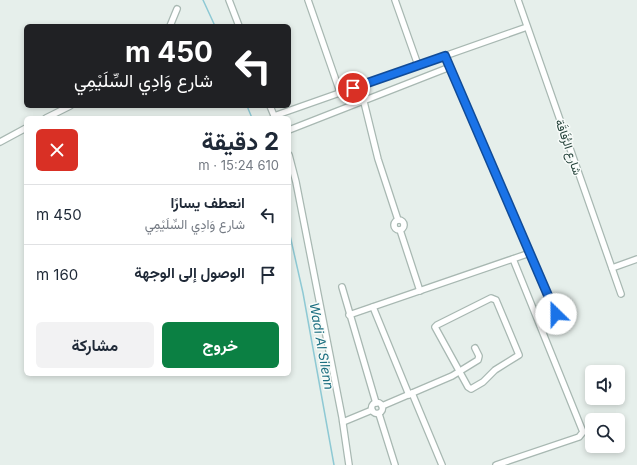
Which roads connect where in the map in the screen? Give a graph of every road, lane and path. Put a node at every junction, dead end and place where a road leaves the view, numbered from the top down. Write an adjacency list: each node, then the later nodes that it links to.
1 (229, 0): 7 (street)
2 (308, 0): 12 (street)
3 (395, 0): 10 (street)
4 (518, 0): 8 (street, شارع الرُّفَاقَة)
5 (177, 9): 6 (street)
6 (171, 24)
7 (238, 24)
8 (527, 27): 9 (street); 24 (street, شارع الرُّفَاقَة)
9 (445, 56): 10 (street); 11 (street)
10 (418, 65): 12 (street)
11 (450, 67): 13 (street); 21 (street)
12 (340, 92): 16 (street)
13 (364, 102): 18 (street); 26 (street)
14 (66, 108): 15 (street)
15 (50, 116)
16 (277, 116)
17 (24, 129): 19 (street)
18 (291, 129)
19 (0, 142)
20 (291, 163): 38 (street)
21 (530, 253): 23 (street); 30 (street)
22 (637, 258): 24 (street)
23 (513, 259): 26 (street); 30 (street)
24 (612, 268): 27 (street, شارع الرُّفَاقَة)
25 (342, 287): 29 (street)
26 (420, 291): 28 (street)
27 (621, 294)
28 (373, 307): 29 (street); 33 (street)
29 (349, 315): 34 (street)
30 (540, 326): 42 (street)
31 (475, 348): 32 (street)
32 (460, 372): 32 (street); 33 (street)
33 (410, 394): 35 (street); 41 (street)
34 (376, 403): 35 (street); 36 (street)
35 (382, 406): 37 (street)
36 (372, 410): 37 (street); 38 (street)
37 (379, 414): 40 (street)
38 (343, 422): 39 (street)
39 (349, 465)
40 (395, 465)
41 (442, 465)
42 (496, 465)

